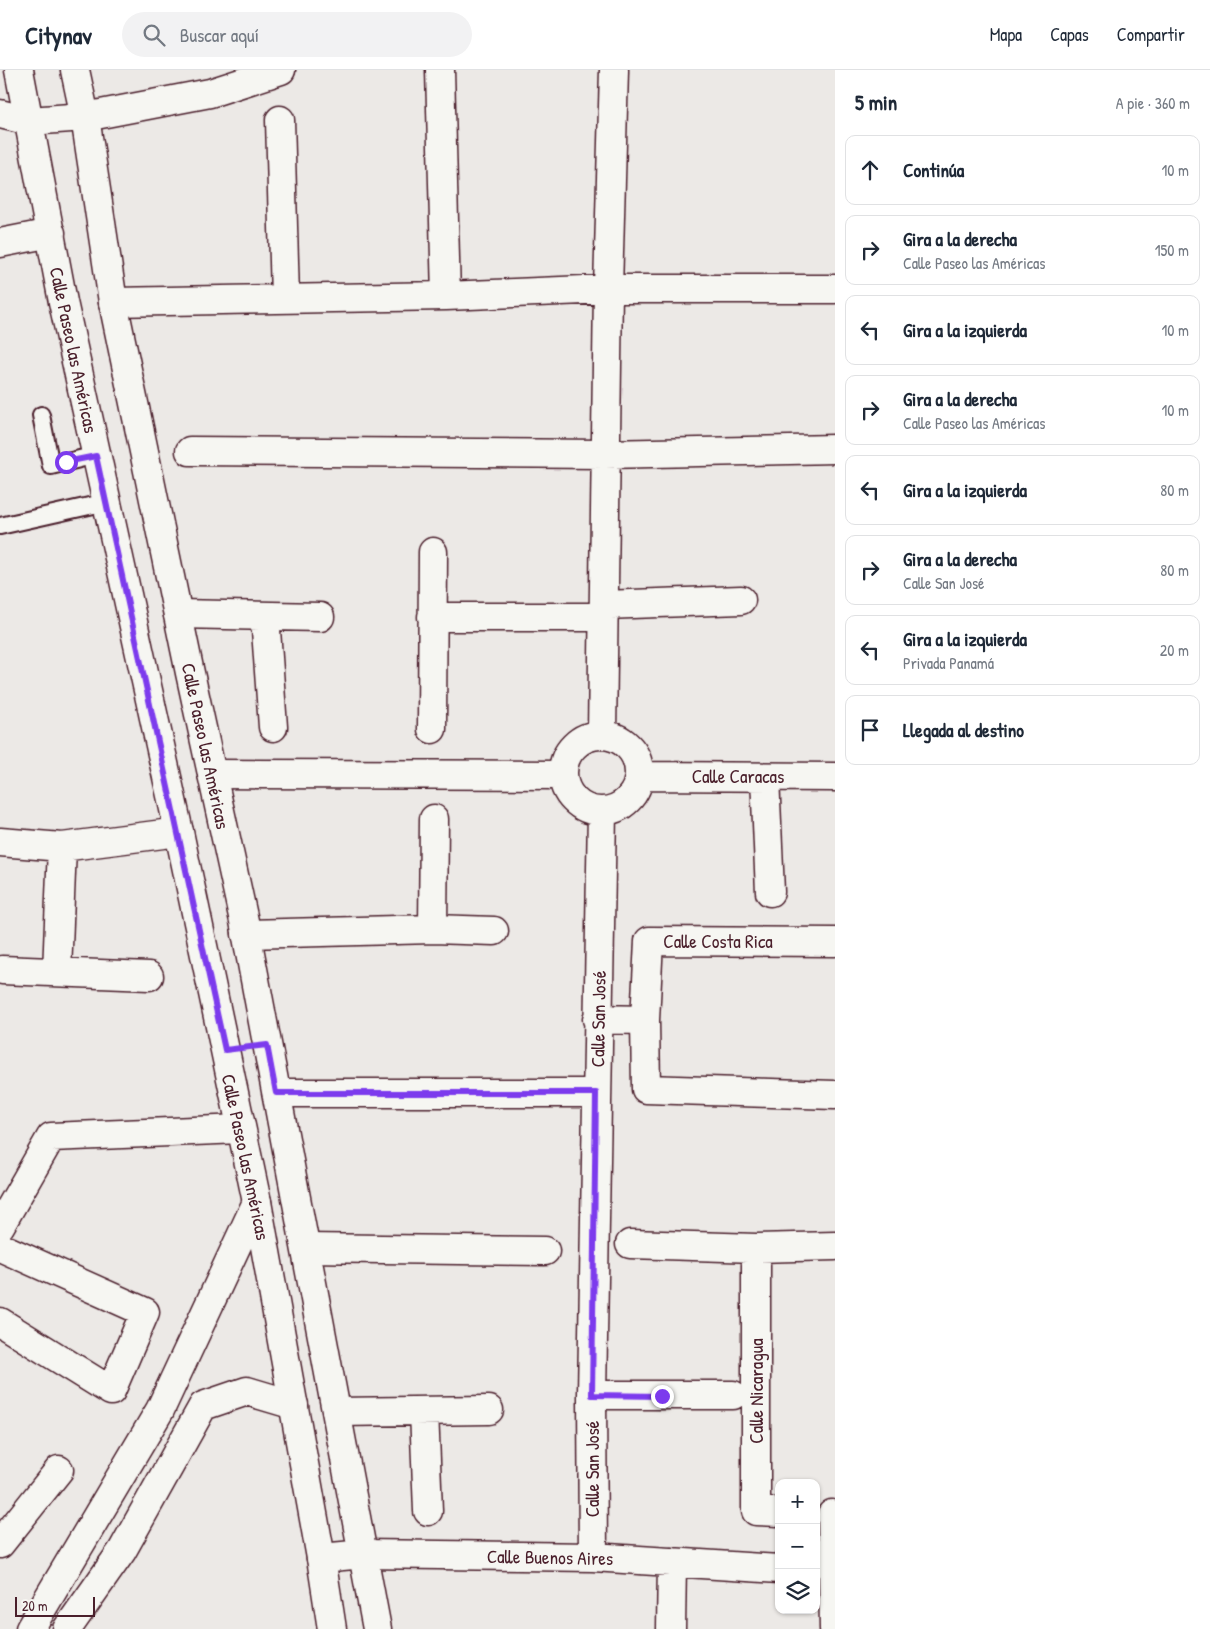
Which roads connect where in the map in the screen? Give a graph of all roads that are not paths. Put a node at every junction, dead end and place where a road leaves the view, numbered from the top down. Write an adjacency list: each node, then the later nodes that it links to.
1 (19, 70): 9 (street, Calle Paseo las Américas)
2 (75, 70): 7 (street, Calle Paseo las Américas)
3 (281, 70): 7 (street)
4 (440, 70): 14 (street)
5 (614, 70): 12 (street)
6 (0, 114): 9 (street)
7 (85, 117): 9 (street); 16 (street, Calle Paseo las Américas)
8 (280, 120): 15 (street)
9 (29, 121): 10 (street, Calle Paseo las Américas)
10 (51, 232): 11 (street); 21 (street, Calle Paseo las Américas)
11 (0, 243)
12 (608, 289): 13 (street); 14 (street); 20 (street)
13 (835, 289)
14 (446, 296): 15 (street)
15 (285, 297): 16 (street)
16 (113, 302): 27 (street, Calle Paseo las Américas)
17 (41, 415): 21 (lane)
18 (835, 449): 20 (street)
19 (190, 452): 20 (street)
20 (606, 454): 26 (street)
21 (96, 456): 22 (street, Calle Paseo las Américas)
22 (107, 502): 23 (lane); 41 (street, Calle Paseo las Américas)
23 (0, 526)
24 (433, 552): 30 (street)
25 (741, 600): 26 (street)
26 (604, 611): 30 (street); 33 (street)
27 (178, 614): 28 (street); 34 (street, Calle Paseo las Américas)
28 (265, 616): 29 (street); 31 (street)
29 (320, 617)
30 (432, 617): 32 (street)
31 (273, 726)
32 (432, 729)
33 (602, 734): 35 (street); 36 (street)
34 (212, 774): 35 (street); 47 (street, Calle Paseo las Américas)
35 (563, 775): 39 (street)
36 (640, 776): 37 (street, Calle Caracas); 39 (street)
37 (765, 776): 38 (street, Calle Caracas); 44 (street)
38 (835, 777)
39 (602, 811): 52 (street, Calle San José)
40 (434, 819): 45 (street)
41 (179, 832): 43 (street); 55 (street, Calle Paseo las Américas)
42 (0, 842): 43 (street)
43 (62, 847): 50 (street)
44 (770, 892)
45 (433, 929): 46 (street); 47 (street)
46 (494, 931)
47 (246, 934): 54 (street, Calle Paseo las Américas)
48 (835, 942): 53 (street, Calle Costa Rica)
49 (2, 970): 50 (street)
50 (57, 972): 51 (street)
51 (149, 976)
52 (597, 1019): 53 (street); 57 (street, Calle San José)
53 (645, 1020): 58 (street, Calle Costa Rica)
54 (267, 1045): 55 (street); 56 (street, Calle Paseo las Américas)
55 (225, 1050): 59 (street, Calle Paseo las Américas)
56 (276, 1093): 57 (street); 65 (street, Calle Paseo las Américas)
57 (596, 1093): 69 (street, Calle San José)
58 (835, 1095)
59 (241, 1128): 60 (street, Calle Paseo las Américas); 61 (street)
60 (257, 1202): 71 (street, Calle Paseo las Américas); 86 (street)
61 (0, 1226)
62 (630, 1244): 66 (street)
63 (835, 1246): 66 (street)
64 (0, 1247): 68 (street)
65 (306, 1248): 67 (street); 74 (street, Calle Paseo las Américas)
66 (756, 1248): 77 (street, Calle Nicaragua)
67 (545, 1251)
68 (0, 1322)
69 (592, 1395): 70 (street); 81 (street, Calle San José)
70 (733, 1396)
71 (294, 1405): 82 (street, Calle Paseo las Américas); 87 (street)
72 (489, 1410): 73 (street)
73 (424, 1411): 74 (street); 76 (street)
74 (337, 1412): 80 (street, Calle Paseo las Américas)
75 (59, 1470): 79 (street)
76 (428, 1512)
77 (775, 1512)
78 (828, 1513): 85 (street)
79 (0, 1544)
80 (364, 1554): 81 (street, Calle Buenos Aires); 82 (street, Calle Buenos Aires); 89 (street, Calle Paseo las Américas)
81 (593, 1557): 83 (street, Calle Buenos Aires)
82 (321, 1558): 88 (street, Calle Paseo las Américas)
83 (672, 1562): 84 (street, Calle Buenos Aires); 90 (street)
84 (775, 1569)
85 (828, 1572): 91 (street)
86 (30, 1629)
87 (67, 1629)
88 (332, 1629)
89 (377, 1629)
90 (671, 1629)
91 (834, 1629)

